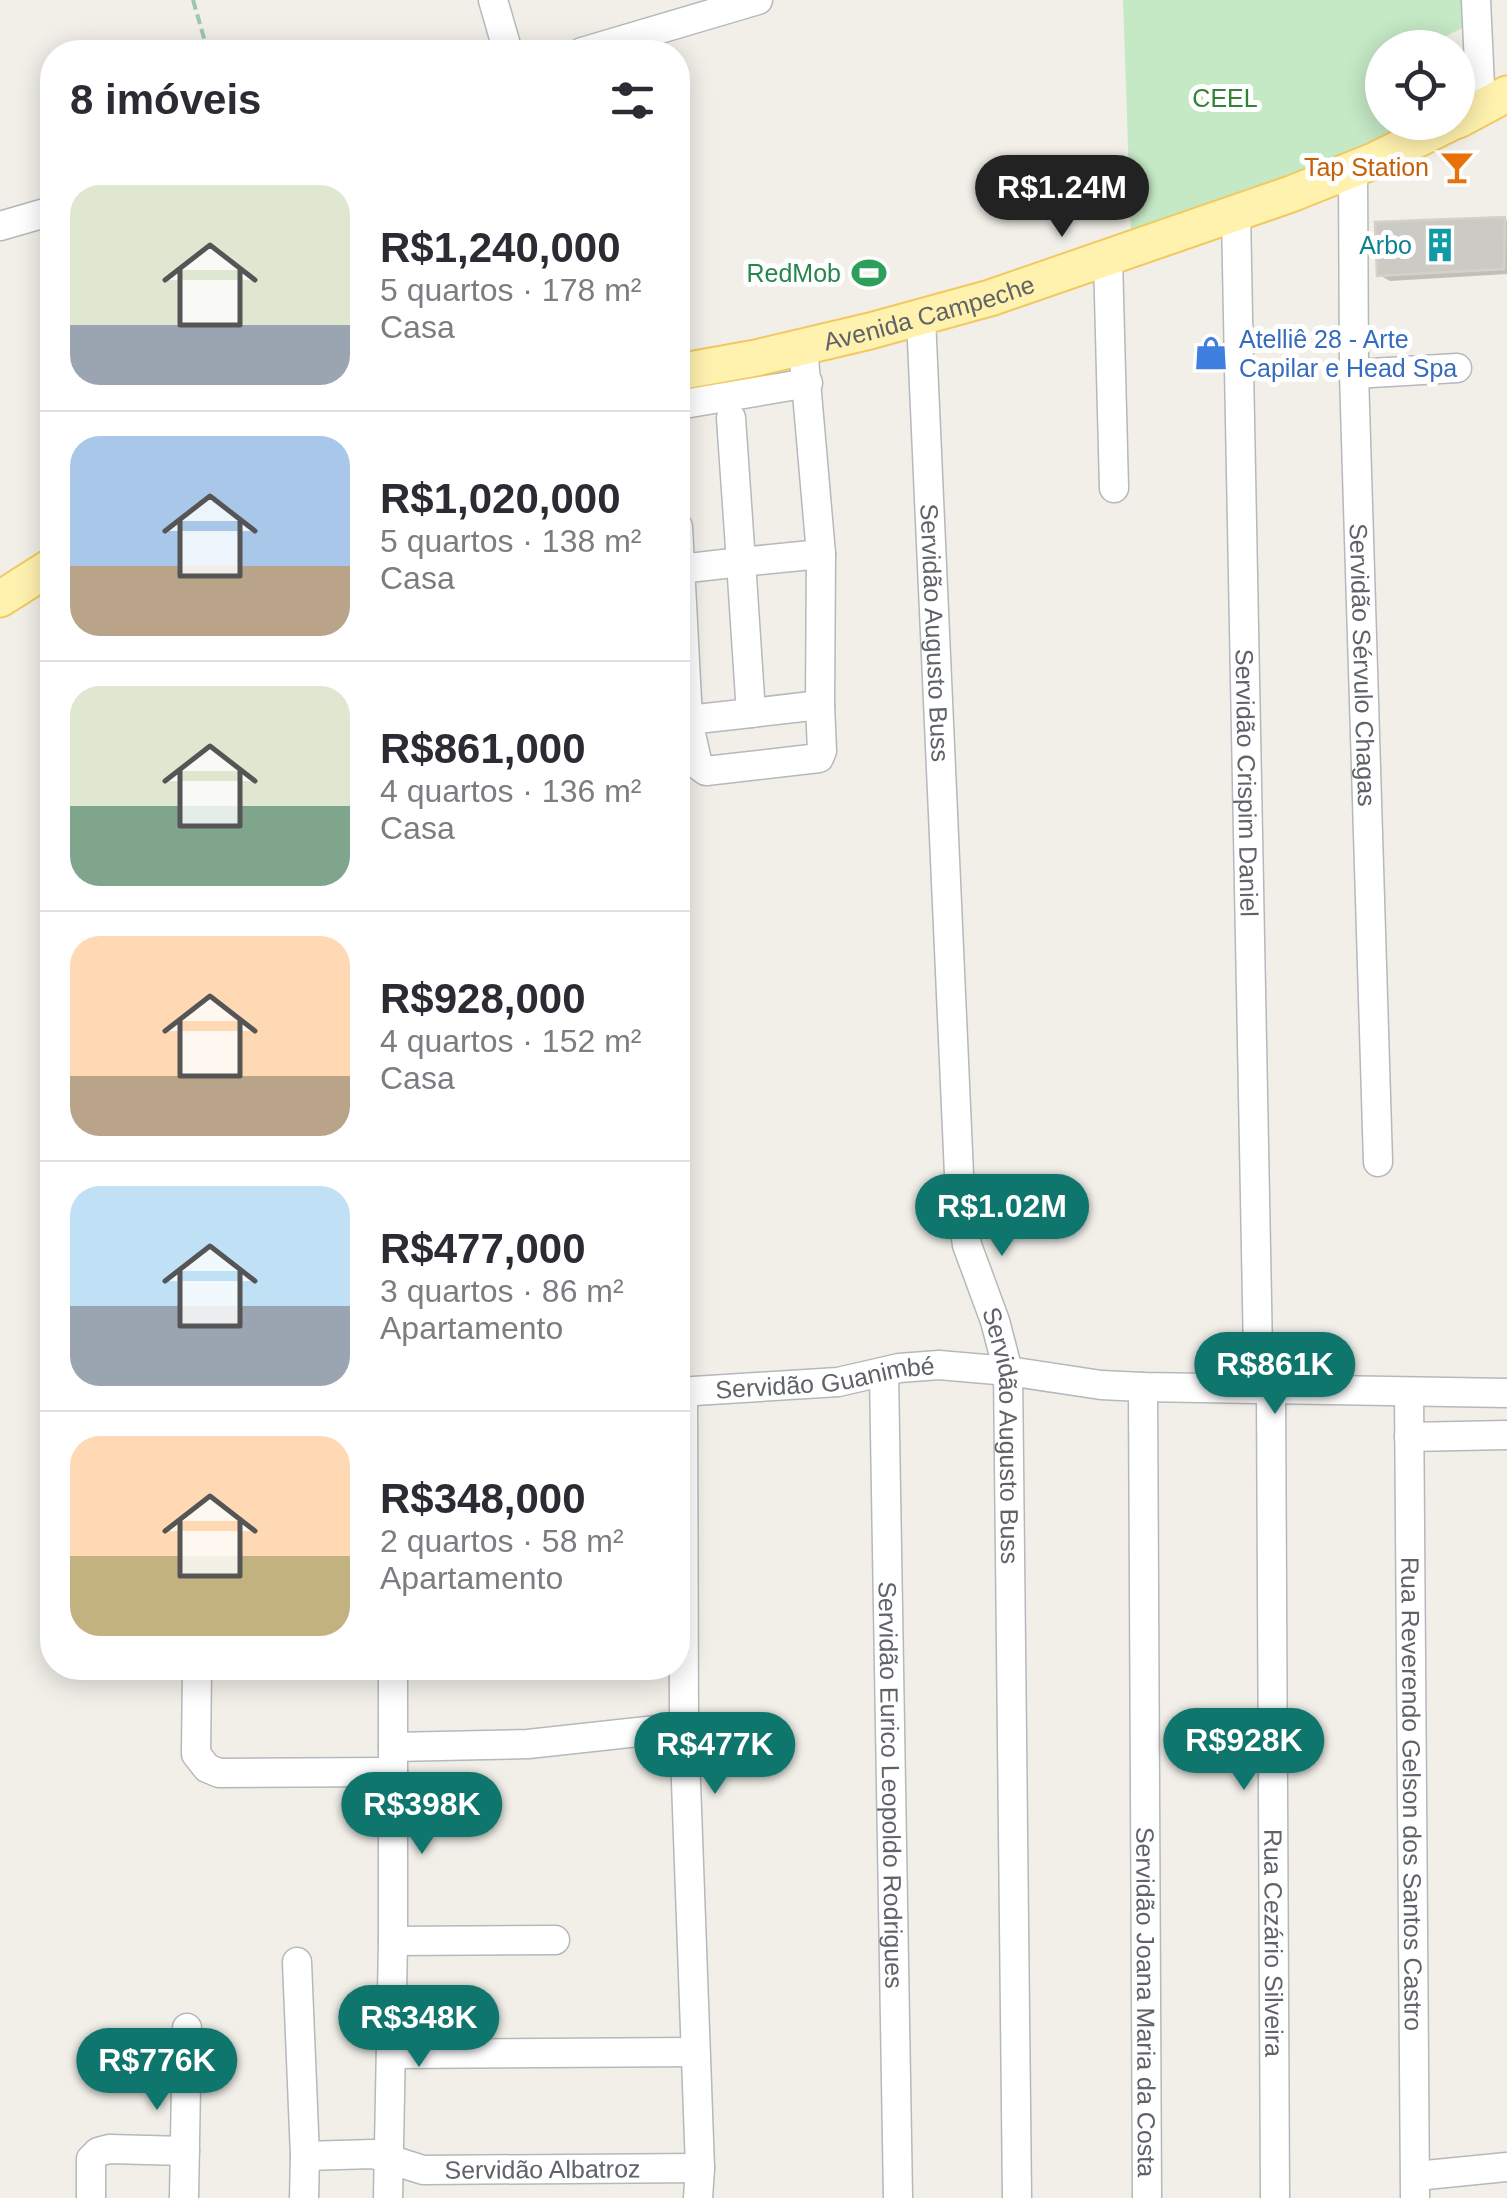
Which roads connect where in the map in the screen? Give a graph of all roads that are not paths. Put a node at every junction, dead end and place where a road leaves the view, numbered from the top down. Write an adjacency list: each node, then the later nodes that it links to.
1 (492, 0): 4 (street)
2 (758, 0): 5 (street)
3 (1476, 0): 6 (street)
4 (504, 40)
5 (623, 40)
6 (1475, 56)
7 (1415, 140): 8 (main road, Avenida Campeche)
8 (1353, 170): 10 (main road, Avenida Campeche); 17 (street, Servidão Sérvulo Chagas)
9 (40, 214): 11 (street)
10 (1236, 214): 12 (main road, Avenida Campeche); 33 (street, Servidão Crispim Daniel)
11 (0, 226)
12 (1108, 258): 13 (main road, Avenida Campeche); 22 (street)
13 (921, 318): 14 (main road, Avenida Campeche); 34 (street, Servidão Augusto Buss)
14 (804, 347): 18 (main road, Avenida Campeche); 19 (street)
15 (1457, 368): 17 (street)
16 (690, 372): 18 (main road, Avenida Campeche)
17 (1354, 374): 32 (street, Servidão Sérvulo Chagas)
18 (758, 375): 19 (street); 20 (street)
19 (808, 383): 23 (street)
20 (690, 400)
21 (731, 418): 24 (street)
22 (1114, 488)
23 (821, 554): 24 (street); 28 (street)
24 (741, 562): 25 (street); 29 (street)
25 (690, 567)
26 (40, 574): 27 (main road)
27 (0, 599)
28 (820, 705): 29 (street); 31 (street)
29 (751, 713): 30 (street)
30 (690, 720)
31 (690, 729)
32 (1378, 1162)
33 (1258, 1354)
34 (1008, 1371): 35 (street, Servidão Guanimbé); 36 (street, Servidão Guanimbé); 66 (street, Servidão Augusto Buss)
35 (884, 1373): 38 (street, Servidão Guanimbé); 65 (street, Servidão Eurico Leopoldo Rodrigues)
36 (1143, 1387): 37 (street, Servidão Guanimbé); 67 (street, Servidão Joana Maria da Costa)
37 (1270, 1388): 39 (street, Servidão Guanimbé); 68 (street, Rua Cezário Silveira)
38 (690, 1391)
39 (1409, 1392): 40 (street, Servidão Guanimbé); 42 (street, Rua Reverendo Gelson dos Santos Castro)
40 (1507, 1393)
41 (1507, 1435): 42 (street)
42 (1409, 1438): 59 (street, Rua Reverendo Gelson dos Santos Castro)
43 (197, 1680): 47 (street)
44 (393, 1680): 47 (street)
45 (683, 1680): 46 (street, Servidão Guanimbé)
46 (684, 1727): 47 (street); 52 (street, Servidão Guanimbé)
47 (393, 1760): 49 (street)
48 (556, 1940): 49 (street)
49 (393, 1941): 53 (street)
50 (297, 1962): 55 (street)
51 (187, 2028): 54 (street)
52 (695, 2052): 53 (street); 58 (street, Servidão Guanimbé)
53 (391, 2054): 56 (street)
54 (185, 2150): 60 (street); 61 (street)
55 (304, 2156): 56 (street, Servidão Albatroz); 62 (street)
56 (389, 2160): 58 (street, Servidão Albatroz); 63 (street)
57 (1507, 2166): 59 (street)
58 (700, 2168): 64 (street, Servidão Guanimbé)
59 (1415, 2187)
60 (91, 2198)
61 (184, 2198)
62 (304, 2198)
63 (388, 2198)
64 (698, 2198)
65 (898, 2198)
66 (1017, 2198)
67 (1148, 2198)
68 (1275, 2198)

